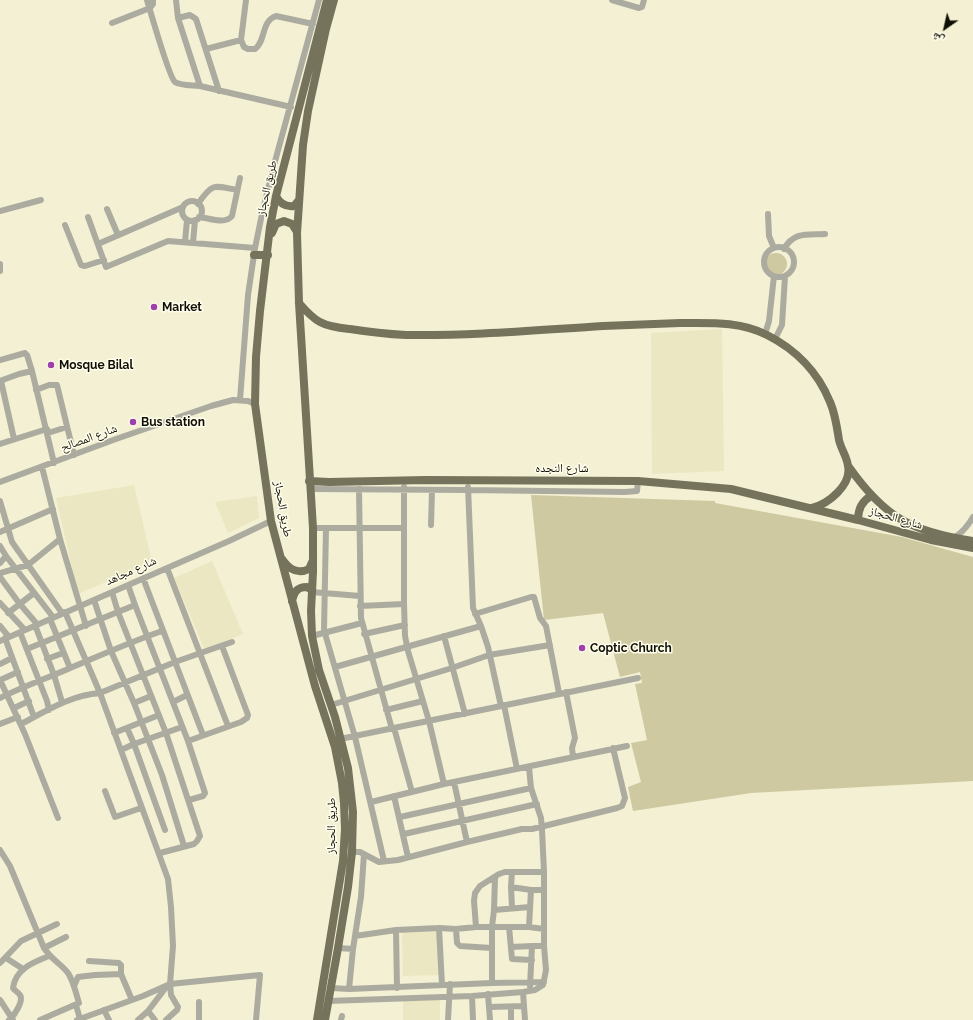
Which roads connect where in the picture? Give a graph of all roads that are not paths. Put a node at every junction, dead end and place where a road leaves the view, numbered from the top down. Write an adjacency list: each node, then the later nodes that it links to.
1 (146, 0): 10 (street)
2 (153, 0): 10 (street)
3 (176, 0): 11 (street)
4 (246, 0): 14 (street)
5 (319, 0): 13 (street)
6 (327, 0): 20 (main road, طريق الحجاز)
7 (334, 0): 25 (main road, طريق الحجاز)
8 (612, 0): 9 (street)
9 (644, 0)
10 (150, 8): 12 (street); 16 (street)
11 (178, 18): 15 (street); 16 (street)
12 (112, 23)
13 (313, 24): 14 (street); 18 (street)
14 (241, 40): 15 (street)
15 (206, 49): 17 (street)
16 (200, 86): 17 (street)
17 (219, 90): 18 (street)
18 (291, 107): 19 (street)
19 (284, 133): 20 (street); 44 (street)
20 (292, 134): 23 (main road, طريق الحجاز)
21 (240, 178): 22 (street)
22 (237, 190): 26 (street); 32 (street)
23 (276, 196): 25 (main road); 38 (main road, طريق الحجاز)
24 (41, 200): 29 (street)
25 (299, 200): 35 (main road, طريق الحجاز)
26 (198, 204): 27 (street); 32 (street)
27 (183, 207): 33 (street); 37 (street)
28 (107, 209): 37 (street)
29 (0, 211)
30 (768, 214): 42 (street)
31 (88, 217): 41 (street)
32 (197, 218): 33 (street); 40 (street)
33 (188, 220): 39 (street)
34 (65, 225): 46 (street)
35 (298, 233): 38 (main road); 51 (main road, طريق الحجاز)
36 (825, 234): 43 (street)
37 (118, 235): 41 (street)
38 (269, 238): 45 (main road, طريق الحجاز)
39 (185, 242): 40 (street); 46 (street)
40 (193, 243): 44 (street)
41 (98, 244): 46 (street)
42 (774, 248): 43 (street); 49 (street)
43 (784, 248): 50 (street)
44 (255, 251): 45 (main road); 58 (street)
45 (268, 255): 59 (main road, طريق الحجاز)
46 (104, 260)
47 (0, 264): 48 (street)
48 (0, 270)
49 (774, 276): 50 (street); 52 (street)
50 (785, 276): 53 (street)
51 (299, 303): 52 (main road, شارع الحجاز); 72 (main road, طريق الحجاز)
52 (765, 334): 53 (main road, شارع الحجاز)
53 (775, 339): 67 (main road, شارع الحجاز)
54 (0, 360): 55 (street)
55 (32, 371): 56 (street); 57 (street)
56 (0, 381): 62 (street)
57 (36, 390): 60 (street); 61 (street)
58 (240, 400): 59 (street, شارع المصالح); 64 (street, شارع المصالح)
59 (255, 404): 83 (main road, طريق الحجاز)
60 (67, 427): 61 (street); 64 (street)
61 (47, 431): 62 (street); 65 (street)
62 (14, 439): 63 (street)
63 (0, 444)
64 (74, 455): 65 (street, شارع المصالح)
65 (54, 462): 66 (street, شارع المصالح)
66 (42, 467): 71 (street, شارع المصالح); 80 (street)
67 (849, 467): 77 (main road, شارع الحجاز); 79 (main road)
68 (404, 480): 69 (main road, شارع النجده); 72 (main road, شارع النجده); 74 (street)
69 (468, 480): 70 (main road, شارع النجده); 76 (street)
70 (638, 481): 76 (street); 79 (main road, شارع النجده)
71 (0, 482)
72 (310, 485): 73 (street); 85 (main road, طريق الحجاز)
73 (359, 489): 74 (street); 87 (street)
74 (404, 490): 75 (street); 88 (street)
75 (432, 490): 76 (street); 84 (street)
76 (468, 490): 123 (street)
77 (871, 496): 82 (main road); 91 (main road, شارع الحجاز)
78 (0, 501): 89 (street)
79 (812, 508): 82 (main road, شارع الحجاز)
80 (54, 509): 89 (street); 92 (street)
81 (973, 517): 91 (street)
82 (858, 520): 95 (main road, شارع الحجاز)
83 (271, 521): 97 (main road, طريق الحجاز); 102 (street, شارع مجاهد)
84 (431, 525)
85 (313, 528): 86 (street); 98 (main road, طريق الحجاز)
86 (326, 528): 87 (street); 110 (street)
87 (359, 528): 88 (street); 111 (street)
88 (404, 528): 116 (street)
89 (7, 529): 90 (street); 100 (street)
90 (0, 532)
91 (954, 538): 93 (main road, شارع الحجاز)
92 (60, 539): 100 (street); 118 (street)
93 (973, 541)
94 (0, 546): 96 (street)
95 (973, 548)
96 (6, 556): 99 (street); 101 (street)
97 (280, 557): 98 (main road); 113 (main road, طريق الحجاز)
98 (313, 560): 107 (main road, طريق الحجاز)
99 (0, 563)
100 (28, 565): 101 (street); 122 (street)
101 (16, 568): 103 (street); 109 (street)
102 (168, 568): 105 (street, شارع مجاهد); 151 (street)
103 (0, 573)
104 (0, 577): 115 (street)
105 (143, 578): 106 (street, شارع مجاهد); 134 (street)
106 (128, 585): 108 (street, شارع مجاهد); 117 (street)
107 (312, 591): 110 (street); 113 (main road); 138 (main road, طريق الحجاز)
108 (112, 592): 112 (street, شارع مجاهد); 120 (street)
109 (34, 593): 115 (street); 124 (street)
110 (324, 593): 111 (street); 135 (street)
111 (360, 596): 119 (street)
112 (94, 600): 118 (street, شارع مجاهد); 125 (street)
113 (292, 601): 310 (main road, طريق الحجاز)
114 (0, 603): 121 (street)
115 (19, 603): 121 (street); 127 (street)
116 (404, 604): 119 (street); 128 (street)
117 (135, 605): 120 (street); 137 (street)
118 (80, 606): 122 (street, شارع مجاهد); 130 (street)
119 (360, 606): 126 (street)
120 (118, 612): 125 (street); 144 (street)
121 (8, 613): 132 (street)
122 (64, 613): 124 (street, شارع مجاهد); 133 (street)
123 (475, 614): 131 (street); 145 (street)
124 (52, 618): 127 (street, شارع مجاهد); 140 (street)
125 (101, 619): 130 (street); 149 (street)
126 (362, 623): 135 (street); 136 (street)
127 (36, 625): 132 (street, شارع مجاهد); 143 (street)
128 (405, 625): 136 (street); 147 (street)
129 (0, 626): 141 (street)
130 (86, 626): 133 (street)
131 (481, 626): 139 (street); 152 (street)
132 (22, 631): 141 (street, شارع مجاهد); 148 (street)
133 (73, 631): 140 (street); 156 (street)
134 (162, 631): 137 (street); 157 (street)
135 (324, 633): 138 (street); 159 (street)
136 (364, 634): 153 (street)
137 (147, 636): 144 (street); 162 (street)
138 (312, 636): 186 (main road, طريق الحجاز)
139 (444, 636): 147 (street); 161 (street)
140 (57, 638): 143 (street); 150 (street)
141 (4, 639): 154 (street)
142 (232, 642): 146 (street)
143 (42, 643): 148 (street); 155 (street)
144 (130, 643): 149 (street); 165 (street)
145 (550, 645): 152 (street); 175 (street)
146 (222, 646): 151 (street); 199 (street)
147 (407, 646): 153 (street); 167 (street)
148 (27, 649): 169 (street)
149 (111, 651): 156 (street); 170 (street)
150 (63, 653): 155 (street); 160 (street)
151 (200, 653): 157 (street); 199 (street)
152 (489, 655): 161 (street); 187 (street)
153 (371, 656): 159 (street); 172 (street)
154 (12, 658): 158 (street); 163 (street)
155 (47, 659): 164 (street)
156 (86, 660): 160 (street); 174 (street)
157 (175, 662): 162 (street); 177 (street)
158 (0, 664)
159 (335, 667): 181 (street)
160 (70, 668): 164 (street)
161 (452, 668): 167 (street); 191 (street)
162 (159, 669): 165 (street); 184 (street)
163 (18, 672): 168 (street); 171 (street)
164 (54, 675): 169 (street); 183 (street)
165 (144, 675): 170 (street); 178 (street)
166 (638, 678): 173 (street)
167 (417, 679): 172 (street); 182 (street)
168 (0, 680): 176 (street)
169 (40, 681): 171 (street); 189 (street)
170 (124, 682): 174 (street); 185 (street)
171 (24, 686): 176 (street); 180 (street)
172 (381, 690): 181 (street); 190 (street)
173 (566, 692): 175 (street); 214 (street)
174 (100, 693): 183 (street); 203 (street)
175 (559, 693): 187 (street)
176 (7, 694): 179 (street); 188 (street)
177 (187, 695): 184 (street); 205 (street)
178 (151, 696): 185 (street); 192 (street)
179 (0, 698)
180 (29, 701): 188 (street); 194 (street)
181 (345, 701): 186 (street); 206 (street)
182 (423, 701): 190 (street); 195 (street)
183 (62, 702): 189 (street)
184 (172, 702): 200 (street)
185 (134, 703): 197 (street)
186 (330, 705): 208 (main road, طريق الحجاز)
187 (502, 706): 191 (street); 216 (street)
188 (14, 708): 193 (street)
189 (49, 710): 194 (street)
190 (386, 710): 202 (street)
191 (465, 714): 195 (street)
192 (160, 715): 197 (street); 204 (street)
193 (18, 717): 196 (street); 198 (street)
194 (34, 717): 198 (street)
195 (429, 721): 202 (street); 218 (street)
196 (1, 722)
197 (142, 723): 201 (street); 207 (street)
198 (21, 724): 229 (street)
199 (228, 726): 205 (street)
200 (182, 727): 204 (street); 209 (street)
201 (127, 728): 203 (street); 210 (street)
202 (393, 729): 206 (street); 221 (street)
203 (114, 733): 213 (street)
204 (166, 733): 207 (street); 223 (street)
205 (203, 735): 209 (street)
206 (355, 736): 208 (street); 224 (street)
207 (149, 739): 210 (street); 235 (street)
208 (340, 739): 237 (main road, طريق الحجاز)
209 (188, 741): 223 (street)
210 (134, 744): 213 (street); 232 (street)
211 (627, 746): 212 (street)
212 (613, 748): 214 (street); 231 (street)
213 (121, 750): 227 (street)
214 (574, 757): 215 (street)
215 (529, 767): 216 (street); 219 (street)
216 (518, 769): 217 (street)
217 (454, 782): 218 (street); 225 (street)
218 (444, 784): 221 (street)
219 (531, 788): 225 (street); 226 (street)
220 (105, 791): 227 (street)
221 (412, 792): 222 (street)
222 (394, 796): 224 (street); 228 (street)
223 (189, 800): 235 (street)
224 (371, 802): 241 (street)
225 (459, 804): 228 (street); 230 (street)
226 (537, 804): 230 (street); 231 (street)
227 (141, 808): 238 (street)
228 (400, 817): 233 (street)
229 (58, 818)
230 (462, 821): 233 (street); 234 (street)
231 (542, 826): 234 (street); 243 (street)
232 (165, 830)
233 (404, 834): 240 (street)
234 (467, 842): 240 (street)
235 (184, 846): 238 (street)
236 (0, 850): 260 (street)
237 (352, 852): 239 (street); 267 (main road, طريق الحجاز)
238 (160, 853): 281 (street)
239 (364, 854): 241 (street); 261 (street)
240 (408, 857): 241 (street)
241 (384, 861)
242 (512, 872): 243 (street); 244 (street); 245 (street)
243 (544, 872): 247 (street)
244 (495, 878): 250 (street); 252 (street)
245 (511, 887): 246 (street); 249 (street)
246 (531, 890): 247 (street); 248 (street)
247 (544, 890): 258 (street)
248 (530, 907): 249 (street); 255 (street)
249 (512, 908): 250 (street)
250 (494, 910): 253 (street)
251 (57, 924): 260 (street)
252 (476, 927): 253 (street); 257 (street)
253 (492, 927): 254 (street); 268 (street)
254 (509, 927): 255 (street); 265 (street)
255 (529, 927): 258 (street)
256 (439, 928): 257 (street); 259 (street); 282 (street)
257 (456, 929): 268 (street)
258 (544, 929): 264 (street)
259 (396, 930): 261 (street); 285 (street)
260 (38, 933): 266 (street); 271 (street)
261 (355, 936): 269 (street)
262 (66, 937): 266 (street)
263 (532, 946): 264 (street); 265 (street); 272 (street)
264 (544, 946): 278 (street)
265 (511, 947): 272 (street)
266 (44, 948): 270 (street)
267 (338, 948): 269 (street); 284 (main road, طريق الحجاز)
268 (492, 948): 277 (street)
269 (353, 949): 286 (street)
270 (49, 956): 275 (street); 283 (street)
271 (6, 958): 274 (street); 275 (street)
272 (532, 960): 279 (street)
273 (90, 961): 276 (street)
274 (0, 963)
275 (23, 969): 301 (street)
276 (121, 974): 283 (street); 291 (street)
277 (492, 982): 279 (street); 280 (street)
278 (544, 982): 279 (street); 287 (street)
279 (530, 983): 287 (street)
280 (450, 984): 282 (street); 289 (street)
281 (169, 985): 291 (street); 300 (street); 307 (street); 309 (street)
282 (442, 985): 285 (street)
283 (74, 986): 295 (street)
284 (331, 988): 286 (street); 293 (main road, طريق الحجاز)
285 (397, 988): 286 (street)
286 (349, 989)
287 (527, 992): 288 (street); 296 (street)
288 (488, 994): 290 (street); 297 (street)
289 (449, 996): 290 (street); 293 (street); 312 (street)
290 (472, 996): 313 (street)
291 (132, 1000): 299 (street)
292 (0, 1001): 301 (street)
293 (328, 1001): 311 (main road, طريق الحجاز)
294 (199, 1002): 308 (street)
295 (76, 1005): 302 (street); 303 (street)
296 (524, 1006): 298 (street); 316 (street)
297 (490, 1007): 298 (street); 314 (street)
298 (511, 1007): 315 (street)
299 (104, 1010): 302 (street); 304 (street)
300 (148, 1011): 305 (street); 306 (street)
301 (11, 1019)
302 (79, 1019)
303 (40, 1020)
304 (109, 1020)
305 (138, 1020)
306 (155, 1020)
307 (166, 1020)
308 (199, 1020)
309 (256, 1020)
310 (318, 1020)
311 (325, 1020)
312 (448, 1020)
313 (473, 1020)
314 (490, 1020)
315 (511, 1020)
316 (525, 1020)

